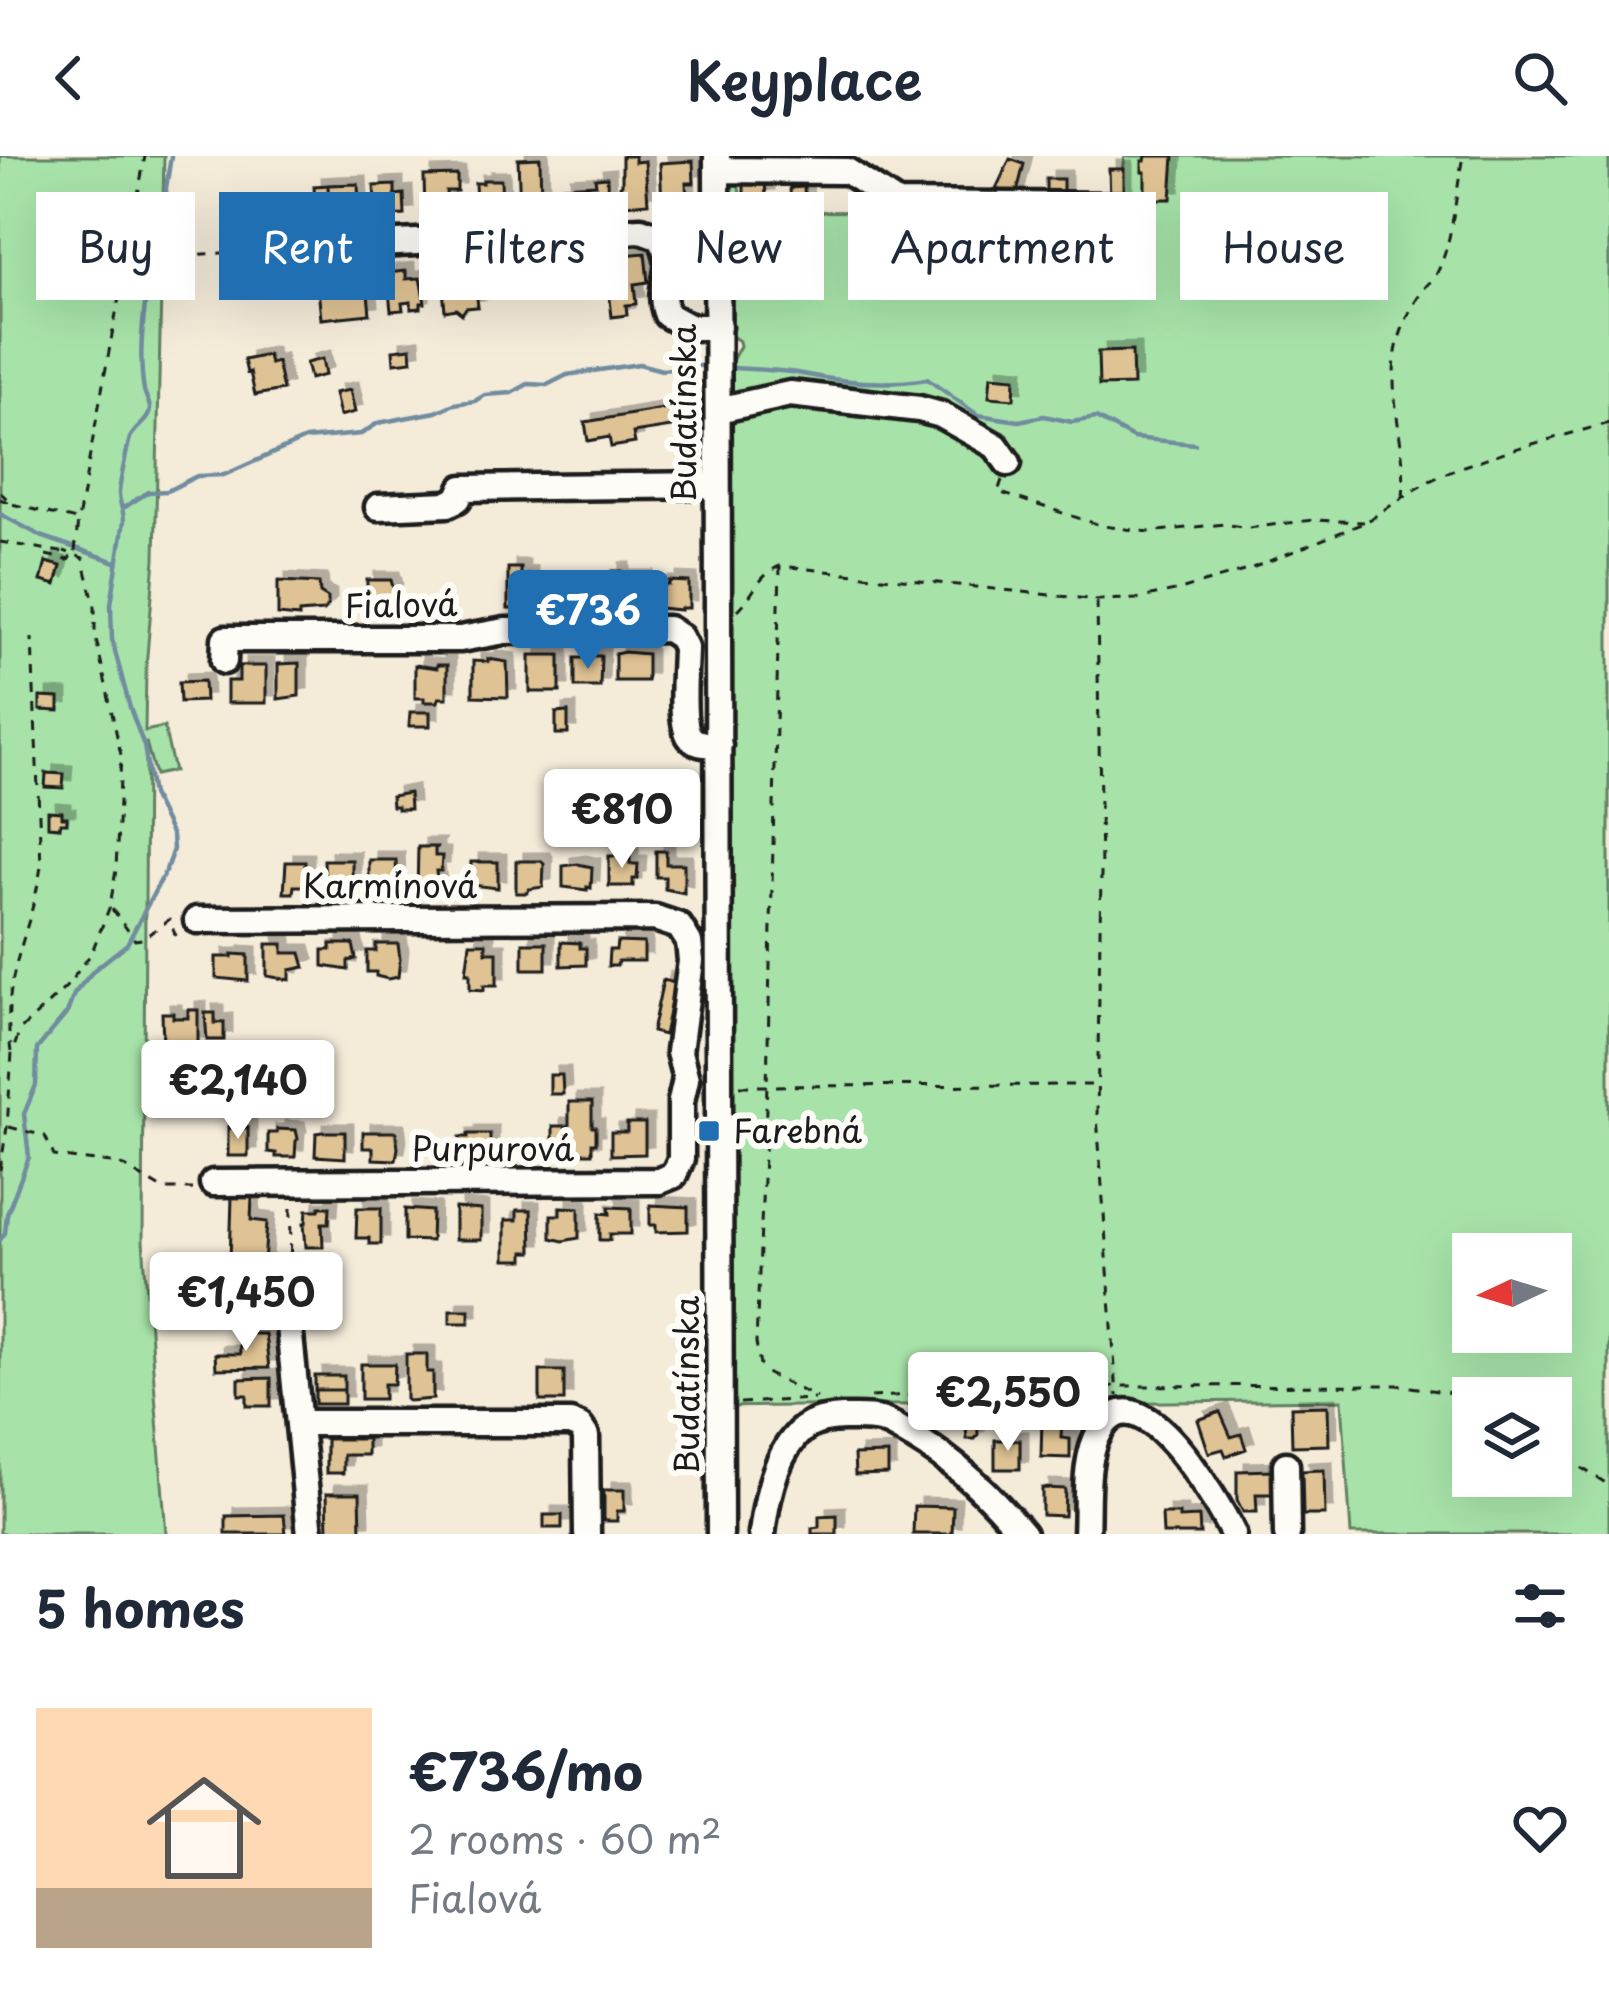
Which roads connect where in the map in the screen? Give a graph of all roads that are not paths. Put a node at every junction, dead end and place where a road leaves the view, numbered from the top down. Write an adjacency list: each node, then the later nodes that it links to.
1 (717, 163): 2 (street); 4 (street, Budatínska)
2 (879, 192)
3 (395, 243): 4 (street)
4 (718, 327): 5 (street, Budatínska)
5 (718, 410): 6 (street); 7 (street, Budatínska)
6 (1008, 463)
7 (717, 485): 8 (street); 10 (street, Budatínska)
8 (378, 507)
9 (224, 661): 10 (street, Fialová)
10 (718, 745): 13 (street, Budatínska)
11 (197, 920): 12 (street, Karmínová)
12 (686, 1079): 13 (street); 14 (street, Purpurová)
13 (720, 1082): 20 (street, Budatínska)
14 (213, 1184)
15 (289, 1327): 16 (street)
16 (299, 1423): 18 (street); 19 (street)
17 (1286, 1465): 25 (street)
18 (310, 1534)
19 (587, 1534)
20 (720, 1534)
21 (762, 1534): 22 (street)
22 (1023, 1534)
23 (1086, 1534): 24 (street)
24 (1233, 1534)
25 (1287, 1534)

